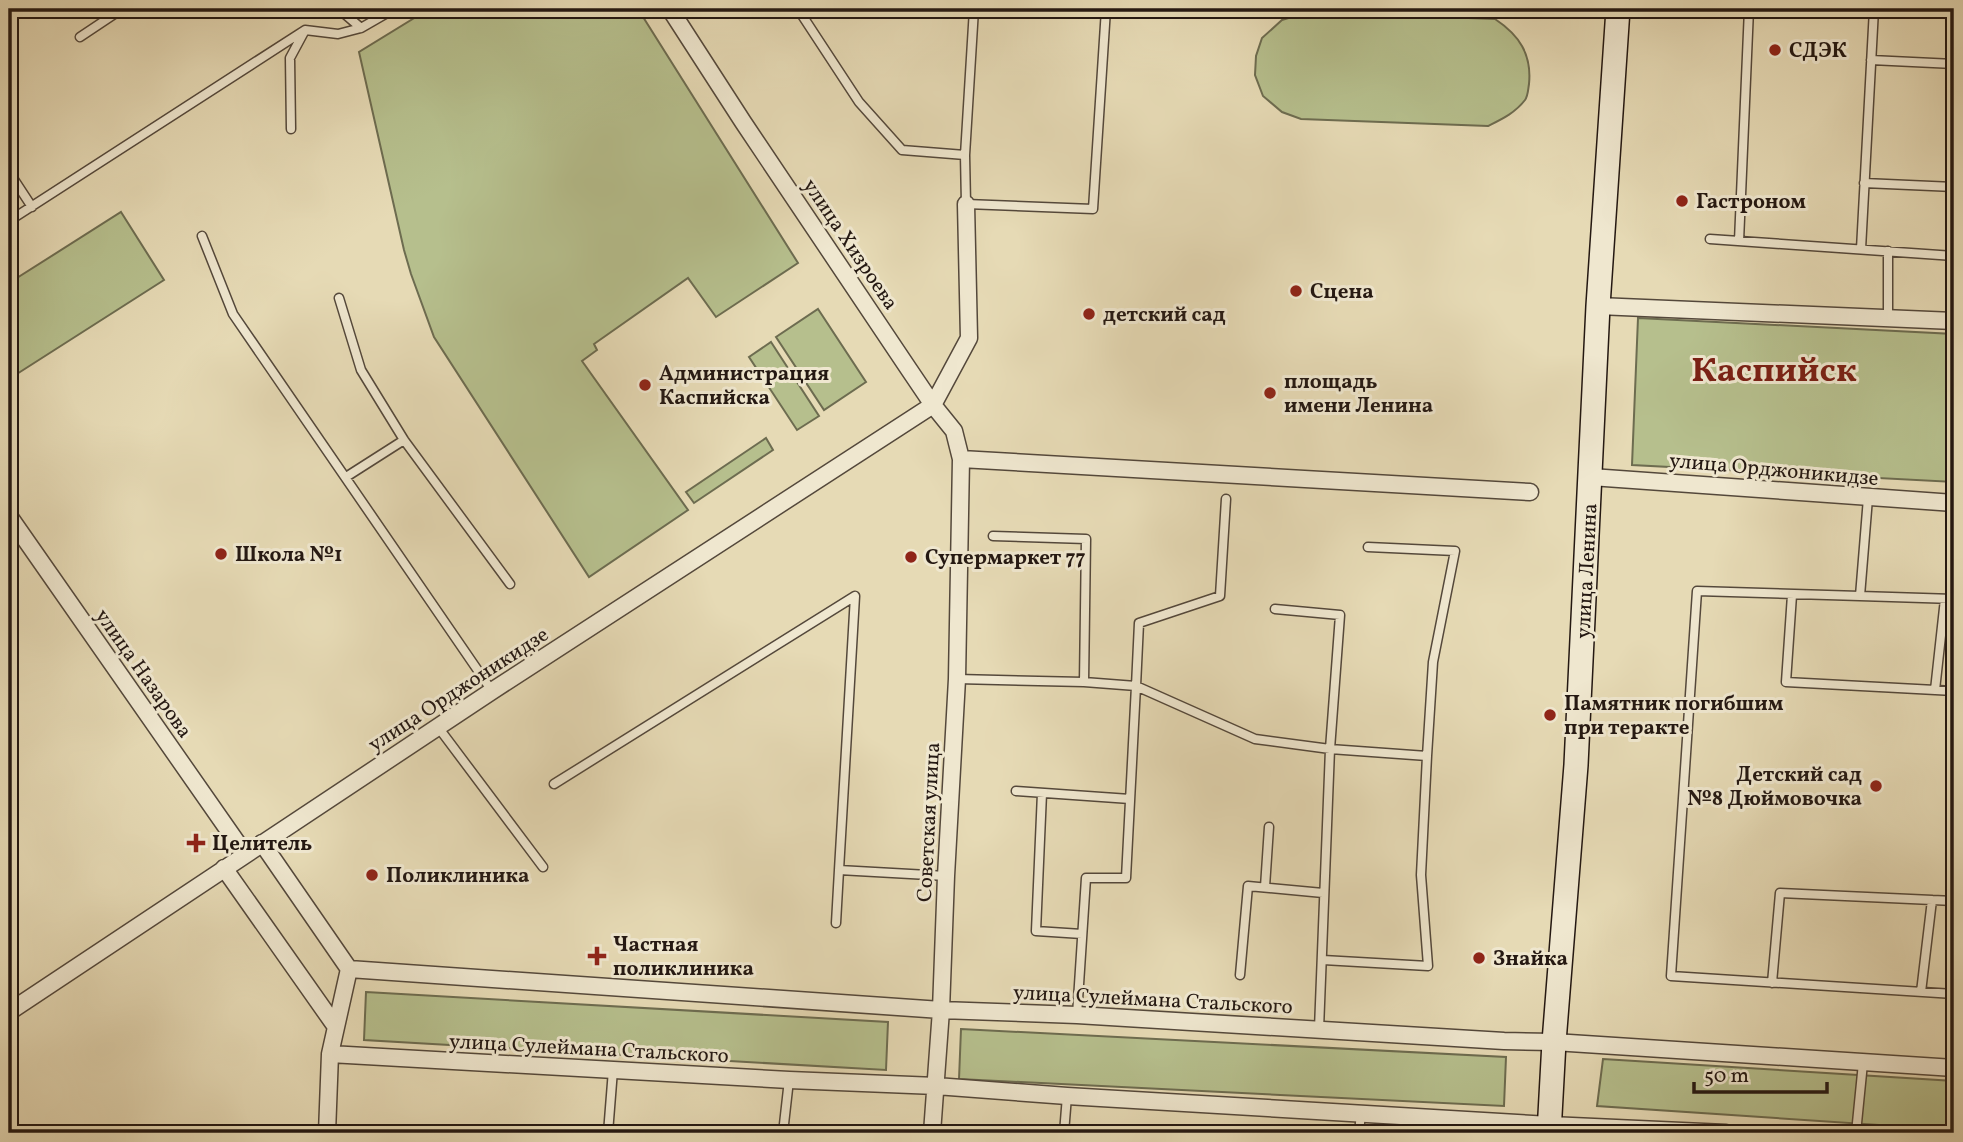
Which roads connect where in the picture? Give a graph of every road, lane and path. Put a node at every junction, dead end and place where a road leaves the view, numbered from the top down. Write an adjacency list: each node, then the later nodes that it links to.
1 (122, 9): 13 (lane)
2 (339, 9): 11 (lane)
3 (394, 9): 11 (lane)
4 (670, 9): 34 (street, улица Хизроева)
5 (798, 9): 17 (lane)
6 (974, 9): 17 (lane)
7 (1106, 9): 21 (lane)
8 (1618, 9): 31 (street, улица Ленина)
9 (1749, 9): 26 (lane)
10 (1874, 9): 14 (lane)
11 (361, 28): 12 (lane)
12 (305, 30): 16 (lane); 22 (lane)
13 (80, 37)
14 (1871, 60): 15 (lane); 19 (lane)
15 (1954, 64)
16 (291, 129)
17 (965, 156): 21 (lane)
18 (9, 173): 22 (lane)
19 (1864, 183): 20 (lane); 27 (lane)
20 (1954, 187)
21 (966, 204): 34 (street)
22 (32, 207): 23 (lane)
23 (9, 221)
24 (202, 236): 37 (lane)
25 (1710, 239): 26 (lane)
26 (1738, 241): 27 (lane)
27 (1861, 249): 28 (lane)
28 (1888, 251): 29 (lane); 32 (lane)
29 (1954, 256)
30 (340, 298): 35 (lane)
31 (1598, 306): 32 (street); 38 (street, улица Ленина)
32 (1888, 318): 33 (street)
33 (1954, 321)
34 (933, 405): 36 (street, улица Хизроева); 56 (street, улица Орджоникидзе)
35 (404, 440): 37 (lane); 47 (lane)
36 (961, 459): 39 (street); 43 (street, улица Хизроева)
37 (346, 477): 56 (lane)
38 (1591, 477): 41 (street, улица Орджоникидзе); 89 (street, улица Ленина)
39 (1530, 492)
40 (1226, 499): 54 (lane)
41 (1868, 499): 42 (street, улица Орджоникидзе); 49 (lane)
42 (1954, 503)
43 (959, 513): 52 (street, Советская улица)
44 (9, 516): 67 (street, улица Назарова)
45 (993, 536): 53 (lane)
46 (1368, 547): 60 (lane)
47 (510, 584)
48 (1792, 595): 49 (lane); 55 (lane); 81 (lane)
49 (1860, 596): 50 (lane)
50 (1949, 599): 55 (lane)
51 (1275, 609): 59 (lane)
52 (957, 679): 53 (lane); 71 (street, Советская улица)
53 (1084, 682): 54 (lane)
54 (1136, 686): 59 (lane); 64 (lane)
55 (1935, 690): 57 (lane)
56 (492, 691): 58 (street, улица Орджоникидзе)
57 (1954, 691)
58 (438, 727): 66 (street, улица Орджоникидзе); 68 (lane)
59 (1330, 749): 60 (lane); 73 (lane)
60 (1427, 756): 78 (lane)
61 (554, 784): 70 (lane)
62 (1016, 791): 63 (lane)
63 (1042, 793): 64 (lane); 77 (lane)
64 (1130, 799): 77 (lane)
65 (1269, 827): 72 (lane)
66 (262, 843): 67 (street, улица Орджоникидзе); 79 (street)
67 (245, 854): 69 (street, улица Орджоникидзе)
68 (543, 867)
69 (224, 868): 85 (street, улица Орджоникидзе); 87 (street)
70 (839, 870): 71 (lane); 76 (lane)
71 (946, 876): 84 (street, Советская улица)
72 (1265, 887): 73 (lane); 80 (lane)
73 (1323, 893): 78 (lane)
74 (1932, 900): 75 (lane); 81 (lane); 82 (lane)
75 (1954, 901)
76 (836, 923)
77 (1082, 934): 86 (lane)
78 (1323, 960): 88 (lane)
79 (349, 969): 84 (street, улица Сулеймана Стальского); 87 (street)
80 (1240, 975)
81 (1772, 983): 82 (lane)
82 (1921, 992): 83 (lane)
83 (1954, 995)
84 (941, 1010): 86 (street, улица Сулеймана Стальского); 95 (street, Советская улица)
85 (9, 1012)
86 (1077, 1015): 88 (street, улица Сулеймана Стальского)
87 (336, 1027): 90 (street)
88 (1319, 1029): 89 (street, улица Сулеймана Стальского)
89 (1554, 1042): 91 (street, улица Сулеймана Стальского); 99 (street, улица Ленина)
90 (330, 1054): 93 (street, улица Сулеймана Стальского); 100 (street)
91 (1863, 1063): 92 (street, улица Сулеймана Стальского); 106 (lane)
92 (1954, 1068)
93 (613, 1070): 94 (street, улица Сулеймана Стальского); 101 (lane)
94 (789, 1080): 95 (street, улица Сулеймана Стальского); 102 (lane)
95 (936, 1086): 96 (street, улица Сулеймана Стальского); 98 (street, Советская улица)
96 (1066, 1096): 97 (street, улица Сулеймана Стальского); 103 (lane)
97 (1360, 1113): 99 (street, улица Сулеймана Стальского); 104 (lane)
98 (932, 1128)
99 (1550, 1129): 105 (street, улица Сулеймана Стальского)
100 (327, 1133)
101 (608, 1133)
102 (783, 1133)
103 (1064, 1133)
104 (1359, 1133)
105 (1726, 1133)
106 (1856, 1133)

